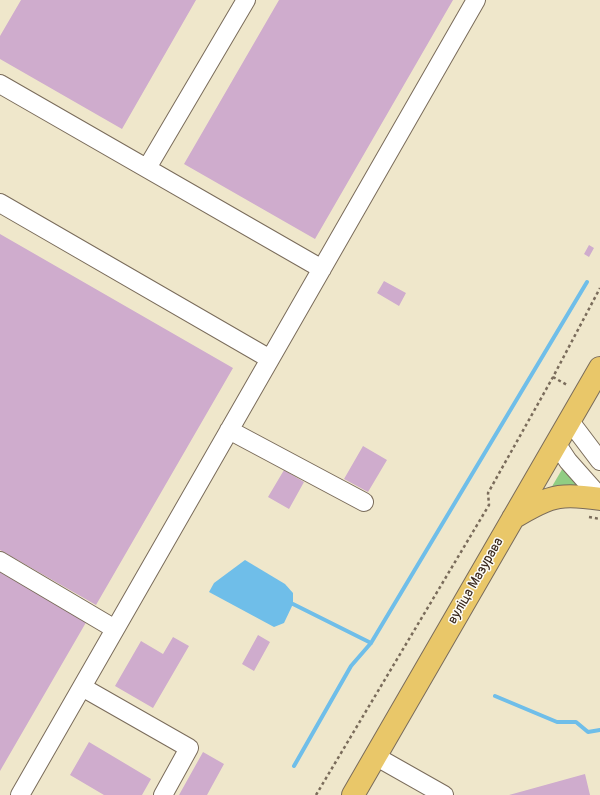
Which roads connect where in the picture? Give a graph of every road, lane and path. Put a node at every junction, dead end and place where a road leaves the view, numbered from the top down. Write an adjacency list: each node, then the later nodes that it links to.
1 (246, 0): 4 (street)
2 (476, 0): 6 (street)
3 (0, 84): 4 (street)
4 (147, 168): 6 (street)
5 (0, 203): 8 (street)
6 (322, 269): 8 (street)
7 (600, 288): 10 (path)
8 (270, 359): 13 (street)
9 (600, 368): 12 (main road, вуліца Мазурава)
10 (553, 377): 11 (path); 25 (path)
11 (567, 385)
12 (570, 420): 14 (main road, вуліца Мазурава); 15 (street)
13 (229, 430): 17 (street); 20 (street)
14 (556, 443): 16 (street); 18 (main road, вуліца Мазурава)
15 (600, 461)
16 (600, 498): 18 (main road)
17 (364, 502)
18 (513, 518): 22 (main road, вуліца Мазурава)
19 (0, 561): 20 (street)
20 (115, 629): 21 (street)
21 (82, 687): 23 (street); 24 (street)
22 (375, 756): 26 (main road, вуліца Мазурава); 27 (street)
23 (20, 795)
24 (163, 795)
25 (316, 795)
26 (353, 795)
27 (444, 795)

